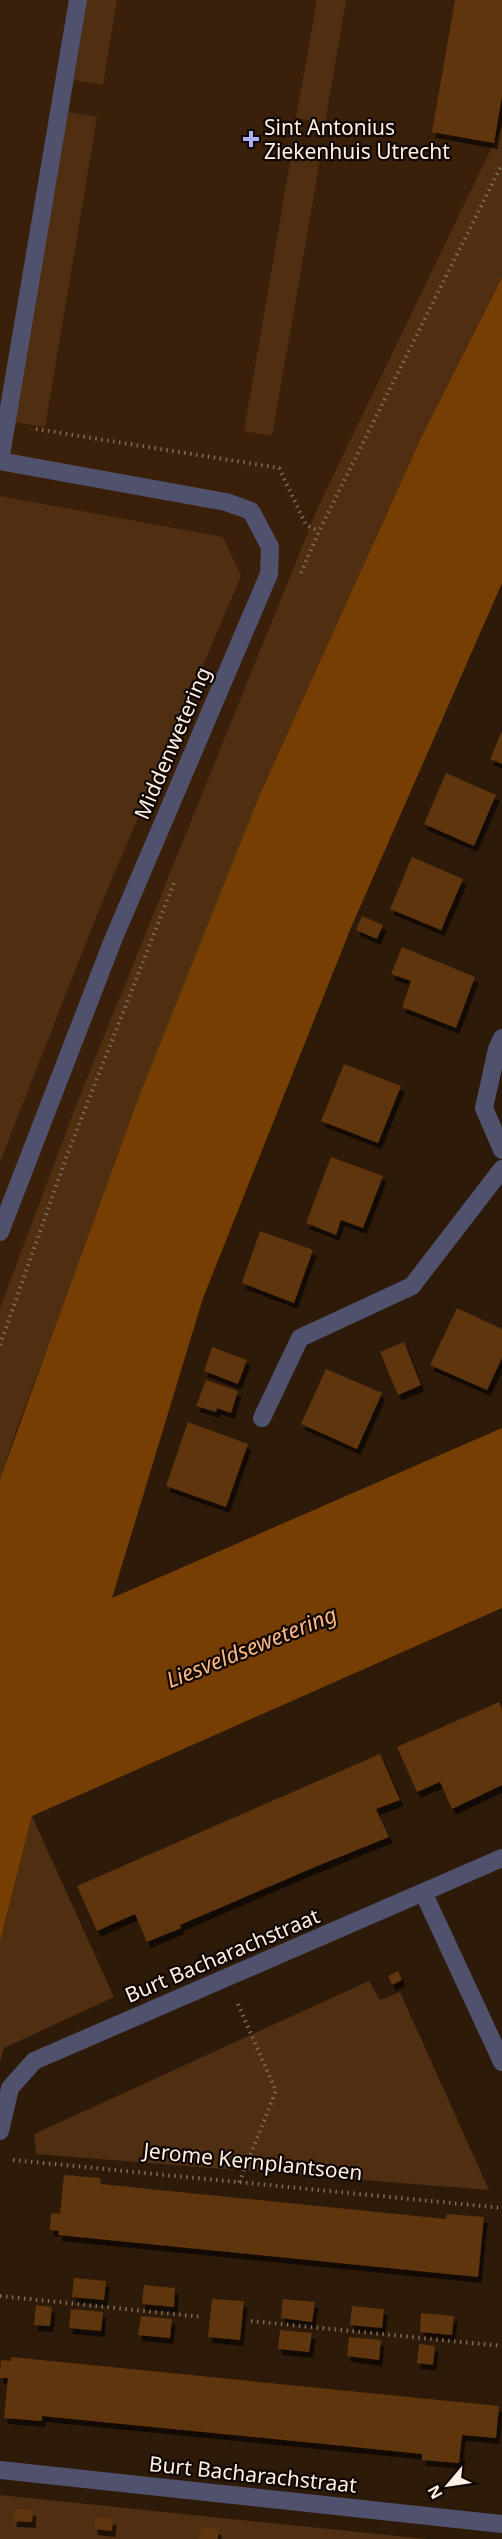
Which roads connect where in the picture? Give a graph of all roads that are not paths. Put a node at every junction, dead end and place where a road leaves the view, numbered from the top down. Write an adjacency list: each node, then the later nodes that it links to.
1 (78, 0): 2 (street)
2 (0, 461): 6 (street, Middenwetering)
3 (502, 1038): 4 (street)
4 (502, 1150)
5 (502, 1169): 7 (street)
6 (0, 1232)
7 (262, 1418)
8 (502, 1858): 9 (street, Burt Bacharachstraat)
9 (423, 1892): 10 (street); 11 (street, Burt Bacharachstraat)
10 (502, 2062)
11 (0, 2131)
12 (0, 2470): 13 (street, Burt Bacharachstraat)
13 (501, 2519)

